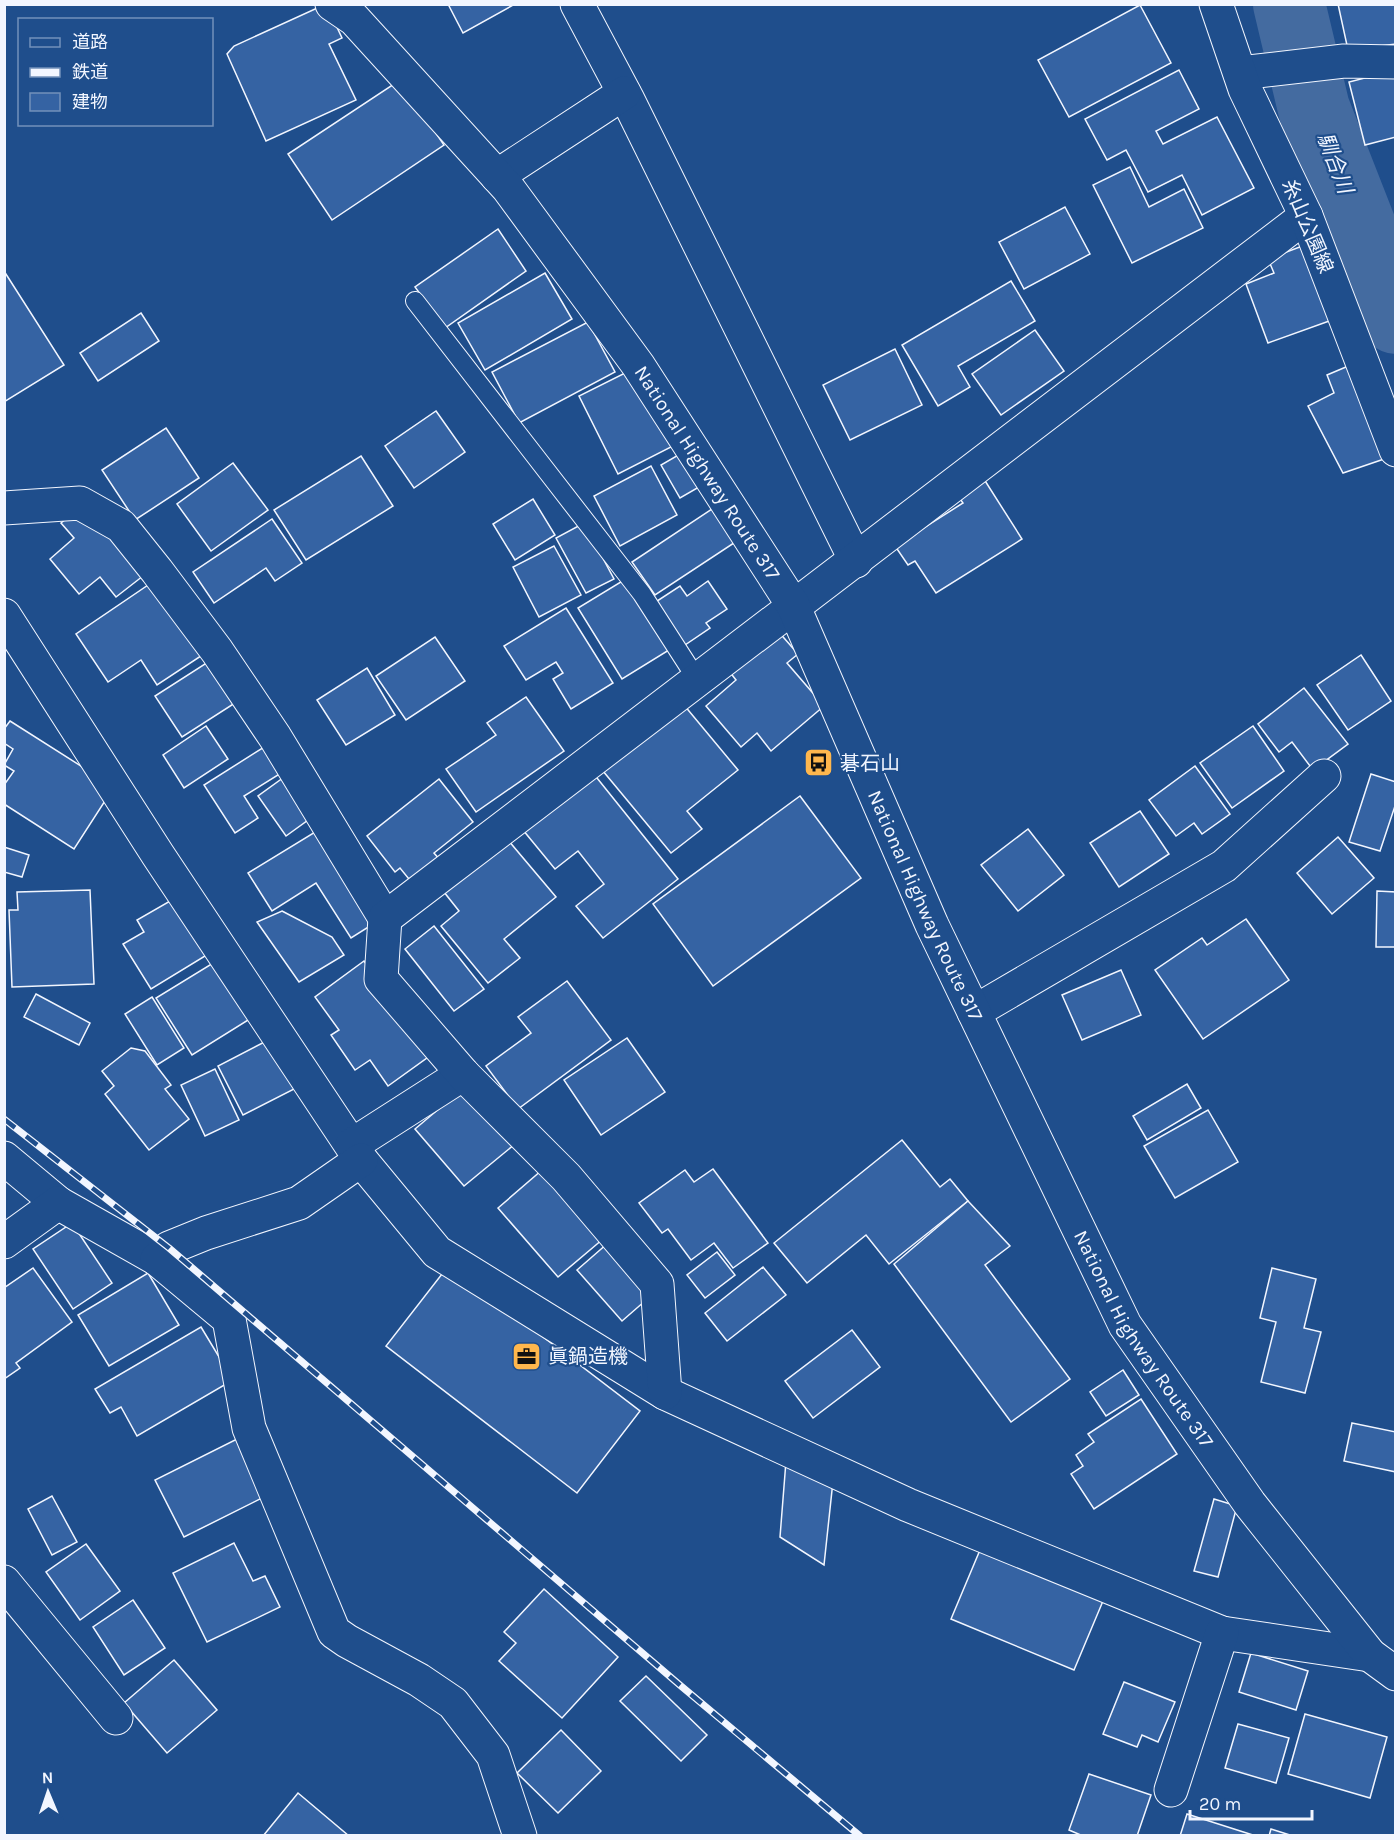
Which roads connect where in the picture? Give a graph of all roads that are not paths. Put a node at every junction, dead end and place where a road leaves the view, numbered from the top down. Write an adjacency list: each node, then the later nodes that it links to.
1 (332, 4): 7 (main road, National Highway Route 317)
2 (577, 4): 6 (main road)
3 (1216, 4): 5 (main road, 糸山公園線)
4 (1395, 62): 5 (main road)
5 (1240, 73): 8 (main road, 糸山公園線)
6 (624, 93): 7 (main road); 12 (main road)
7 (497, 176): 13 (main road, National Highway Route 317)
8 (1306, 216): 10 (main road, 糸山公園線); 12 (main road)
9 (415, 301): 15 (lane)
10 (1393, 437)
11 (4, 508): 17 (main road)
12 (856, 561): 13 (main road)
13 (794, 605): 15 (main road); 18 (main road, National Highway Route 317)
14 (4, 615): 20 (main road)
15 (698, 681): 17 (main road)
16 (1324, 776): 18 (main road)
17 (385, 918): 19 (main road)
18 (974, 1012): 28 (main road, National Highway Route 317)
19 (463, 1074): 20 (main road); 25 (main road)
20 (357, 1153): 24 (main road); 25 (main road)
21 (4, 1158): 22 (main road)
22 (58, 1203): 23 (main road); 24 (main road)
23 (4, 1242)
24 (157, 1259): 31 (main road)
25 (665, 1393): 27 (main road)
26 (4, 1582): 29 (main road)
27 (1222, 1634): 28 (main road); 30 (main road)
28 (1383, 1665)
29 (116, 1718)
30 (1171, 1790)
31 (520, 1836)

